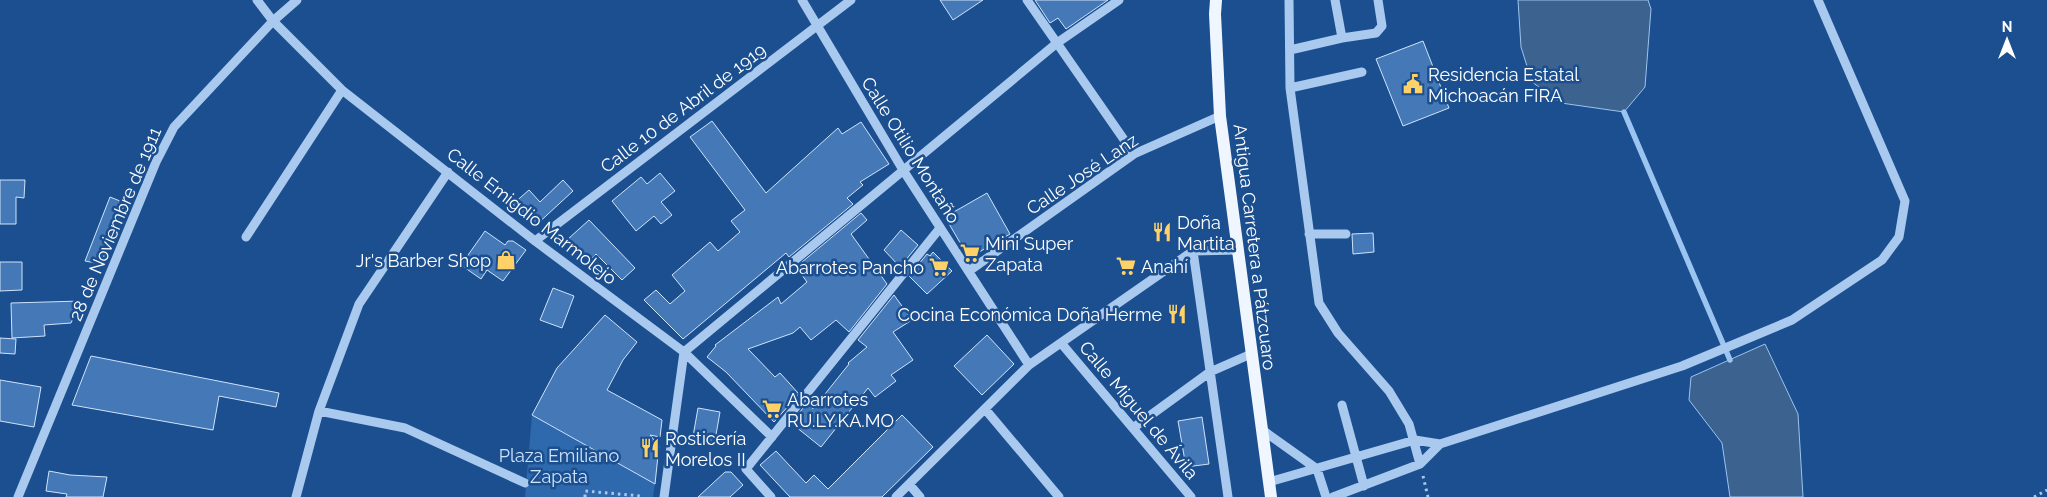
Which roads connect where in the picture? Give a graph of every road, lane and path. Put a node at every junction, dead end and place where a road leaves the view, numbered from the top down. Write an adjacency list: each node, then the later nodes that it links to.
1 (257, 0): 12 (street, Calle Emigdio Marmolejo)
2 (297, 0): 12 (street, 28 de Noviembre de 1911)
3 (802, 0): 13 (street, Calle Otilio Montaño)
4 (852, 0): 13 (street, Calle 10 de Abril de 1919)
5 (1027, 0): 15 (street)
6 (1119, 0): 15 (street)
7 (1216, 0): 20 (main road, Antigua Carretera a Pátzcuaro)
8 (1289, 0): 16 (street)
9 (1335, 0): 14 (street)
10 (1378, 0): 14 (street)
11 (1818, 0): 44 (street)
12 (273, 21): 19 (street, Calle Emigdio Marmolejo); 53 (street, 28 de Noviembre de 1911)
13 (817, 27): 22 (street, Calle Otilio Montaño); 28 (street, Calle 10 de Abril de 1919)
14 (1342, 38): 16 (street)
15 (1057, 43): 21 (street); 22 (street)
16 (1290, 50): 18 (street)
17 (1362, 72): 18 (street)
18 (1290, 88): 25 (street)
19 (342, 90): 23 (street, Calle Emigdio Marmolejo); 27 (street)
20 (1220, 116): 21 (street, Calle José Lanz); 29 (main road, Antigua Carretera a Pátzcuaro)
21 (1134, 154): 31 (street, Calle José Lanz)
22 (903, 170): 24 (street, Calle Otilio Montaño); 33 (street)
23 (448, 172): 28 (street, Calle Emigdio Marmolejo); 39 (street)
24 (940, 228): 31 (street, Calle Otilio Montaño); 42 (street)
25 (1309, 234): 26 (street); 43 (street)
26 (1346, 234)
27 (246, 237)
28 (535, 241): 33 (street, Calle Emigdio Marmolejo)
29 (1238, 250): 30 (street); 34 (main road, Antigua Carretera a Pátzcuaro)
30 (1193, 251): 32 (street); 36 (street)
31 (968, 271): 35 (street, Calle Otilio Montaño)
32 (1061, 343): 35 (street); 40 (street, Calle Miguel de Ávila)
33 (684, 352): 42 (street, Calle Emigdio Marmolejo); 58 (street)
34 (1251, 354): 36 (street); 41 (main road, Antigua Carretera a Pátzcuaro)
35 (1029, 365): 38 (street)
36 (1210, 372): 40 (street); 64 (street)
37 (1342, 405): 45 (street)
38 (985, 409): 50 (street); 62 (street)
39 (318, 411): 49 (street); 54 (street)
40 (1133, 428): 63 (street, Calle Miguel de Ávila)
41 (1261, 429): 47 (street); 48 (main road, Antigua Carretera a Pátzcuaro)
42 (772, 437): 59 (street)
43 (1414, 440): 44 (street); 45 (street); 46 (street)
44 (1440, 444): 46 (street)
45 (1356, 457): 47 (street); 51 (street)
46 (1420, 464): 51 (street); 68 (path)
47 (1317, 469): 48 (street); 66 (street)
48 (1269, 482): 65 (main road, Antigua Carretera a Pátzcuaro)
49 (525, 484)
50 (909, 484): 60 (street); 61 (street)
51 (1364, 486): 67 (street)
52 (2047, 490): 69 (path)
53 (18, 497)
54 (296, 497)
55 (585, 497): 56 (path)
56 (641, 497): 57 (path)
57 (649, 497)
58 (664, 497)
59 (771, 497)
60 (896, 497)
61 (920, 497)
62 (1059, 497)
63 (1191, 497)
64 (1228, 497)
65 (1271, 497)
66 (1326, 497)
67 (1333, 497)
68 (1428, 497)
69 (2034, 497)

